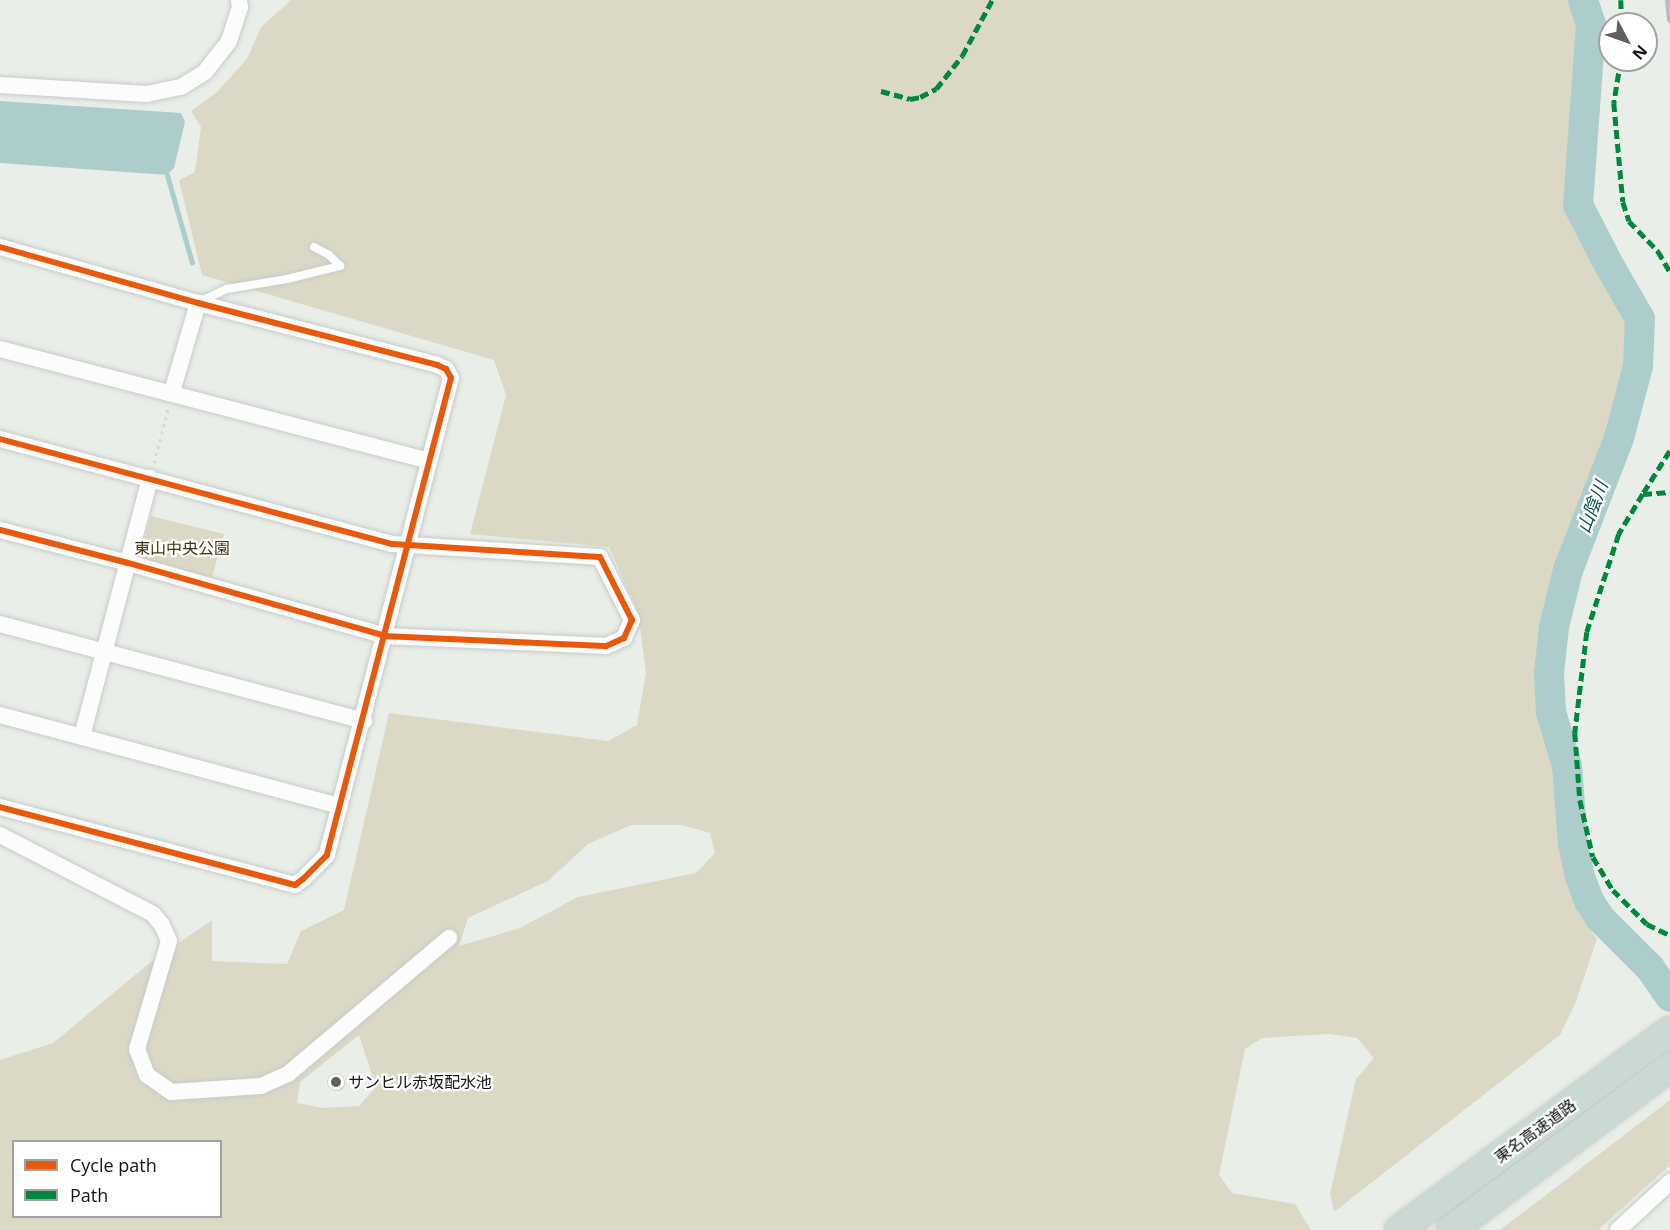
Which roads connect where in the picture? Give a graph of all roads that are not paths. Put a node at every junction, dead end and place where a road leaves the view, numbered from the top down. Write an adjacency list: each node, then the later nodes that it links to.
1 (239, 0): 2 (street)
2 (0, 85)
3 (0, 247): 5 (street)
4 (314, 247): 5 (lane)
5 (198, 303): 7 (street); 9 (street)
6 (0, 349): 7 (street)
7 (172, 392): 9 (street)
8 (0, 439): 10 (street)
9 (430, 461): 12 (street)
10 (150, 478): 12 (street); 13 (street)
11 (0, 530): 13 (street)
12 (408, 544): 15 (street); 15 (street)
13 (128, 563): 15 (street); 16 (street)
14 (0, 624): 16 (street)
15 (386, 636): 18 (street)
16 (105, 653): 18 (street); 19 (street)
17 (0, 715): 19 (street)
18 (364, 721): 20 (street)
19 (82, 736): 20 (street)
20 (340, 806): 21 (street)
21 (0, 807)
22 (0, 835): 23 (street)
23 (449, 938)
24 (1663, 1036): 27 (highway, 東名高速道路)
25 (1670, 1067): 28 (highway, 東名高速道路)
26 (1670, 1182): 29 (street)
27 (1399, 1230)
28 (1451, 1230)
29 (1618, 1230)

